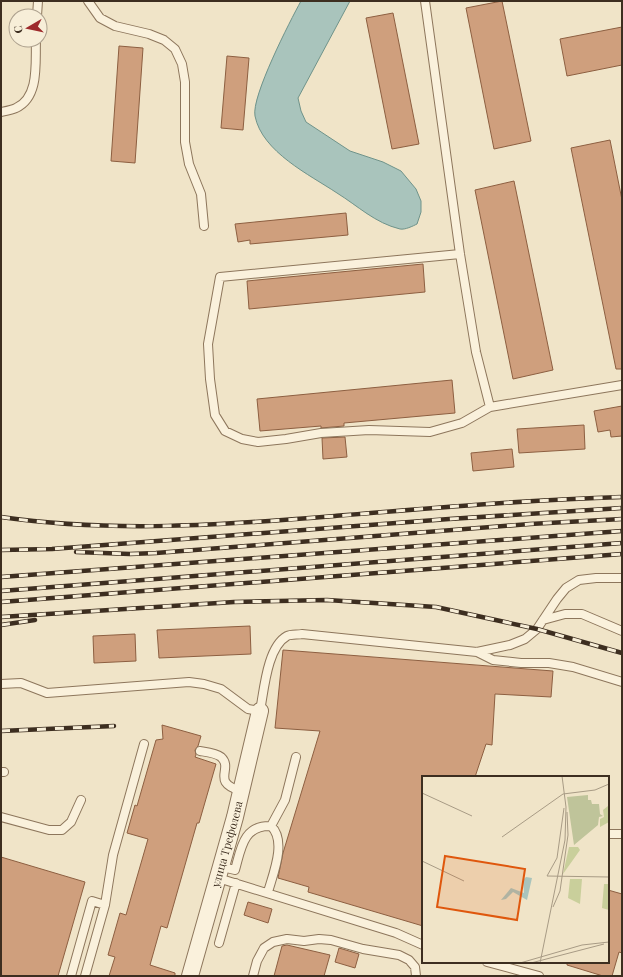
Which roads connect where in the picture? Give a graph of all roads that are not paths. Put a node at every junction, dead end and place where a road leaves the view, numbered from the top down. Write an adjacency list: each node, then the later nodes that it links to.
1 (88, 1): 5 (lane)
2 (425, 1): 6 (lane)
3 (36, 48): 4 (lane)
4 (1, 112)
5 (204, 226)
6 (460, 254): 8 (lane); 8 (lane)
7 (622, 385): 8 (lane)
8 (490, 407)
9 (622, 578): 10 (lane)
10 (543, 620): 11 (lane); 12 (lane)
11 (622, 631)
12 (477, 652): 13 (lane); 15 (lane)
13 (622, 682)
14 (1, 684): 15 (lane)
15 (260, 711): 19 (street, улица Трефолева)
16 (144, 744): 28 (lane)
17 (200, 750): 19 (lane)
18 (296, 757): 22 (lane)
19 (241, 791): 25 (street, улица Трефолева)
20 (81, 800): 21 (lane)
21 (1, 817)
22 (271, 826): 25 (lane); 27 (lane)
23 (609, 834): 24 (lane)
24 (622, 834)
25 (220, 872): 26 (lane); 34 (street, улица Трефолева)
26 (236, 883): 27 (lane); 29 (lane)
27 (268, 892): 30 (lane)
28 (105, 905): 32 (lane); 33 (lane)
29 (219, 943)
30 (422, 945)
31 (491, 963): 37 (lane)
32 (71, 976)
33 (85, 976)
34 (190, 976)
35 (253, 976): 36 (lane)
36 (416, 976)
37 (539, 976)

